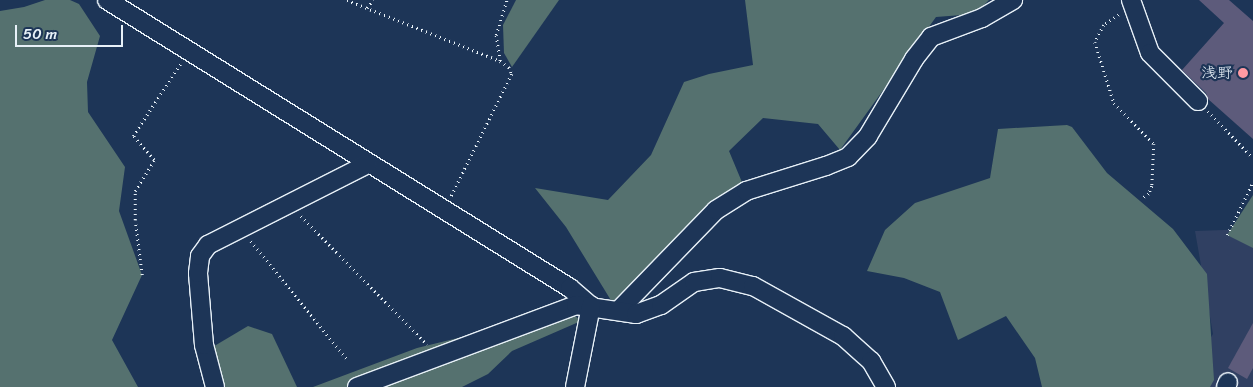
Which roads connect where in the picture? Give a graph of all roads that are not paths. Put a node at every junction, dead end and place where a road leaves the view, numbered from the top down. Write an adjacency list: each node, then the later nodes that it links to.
1 (107, 0): 5 (street)
2 (1013, 0): 7 (street)
3 (1132, 3): 4 (street)
4 (1198, 101)
5 (368, 164): 6 (street); 8 (street)
6 (591, 306): 7 (street); 9 (street); 10 (street)
7 (620, 310): 11 (street)
8 (215, 387)
9 (357, 387)
10 (575, 387)
11 (886, 387)

